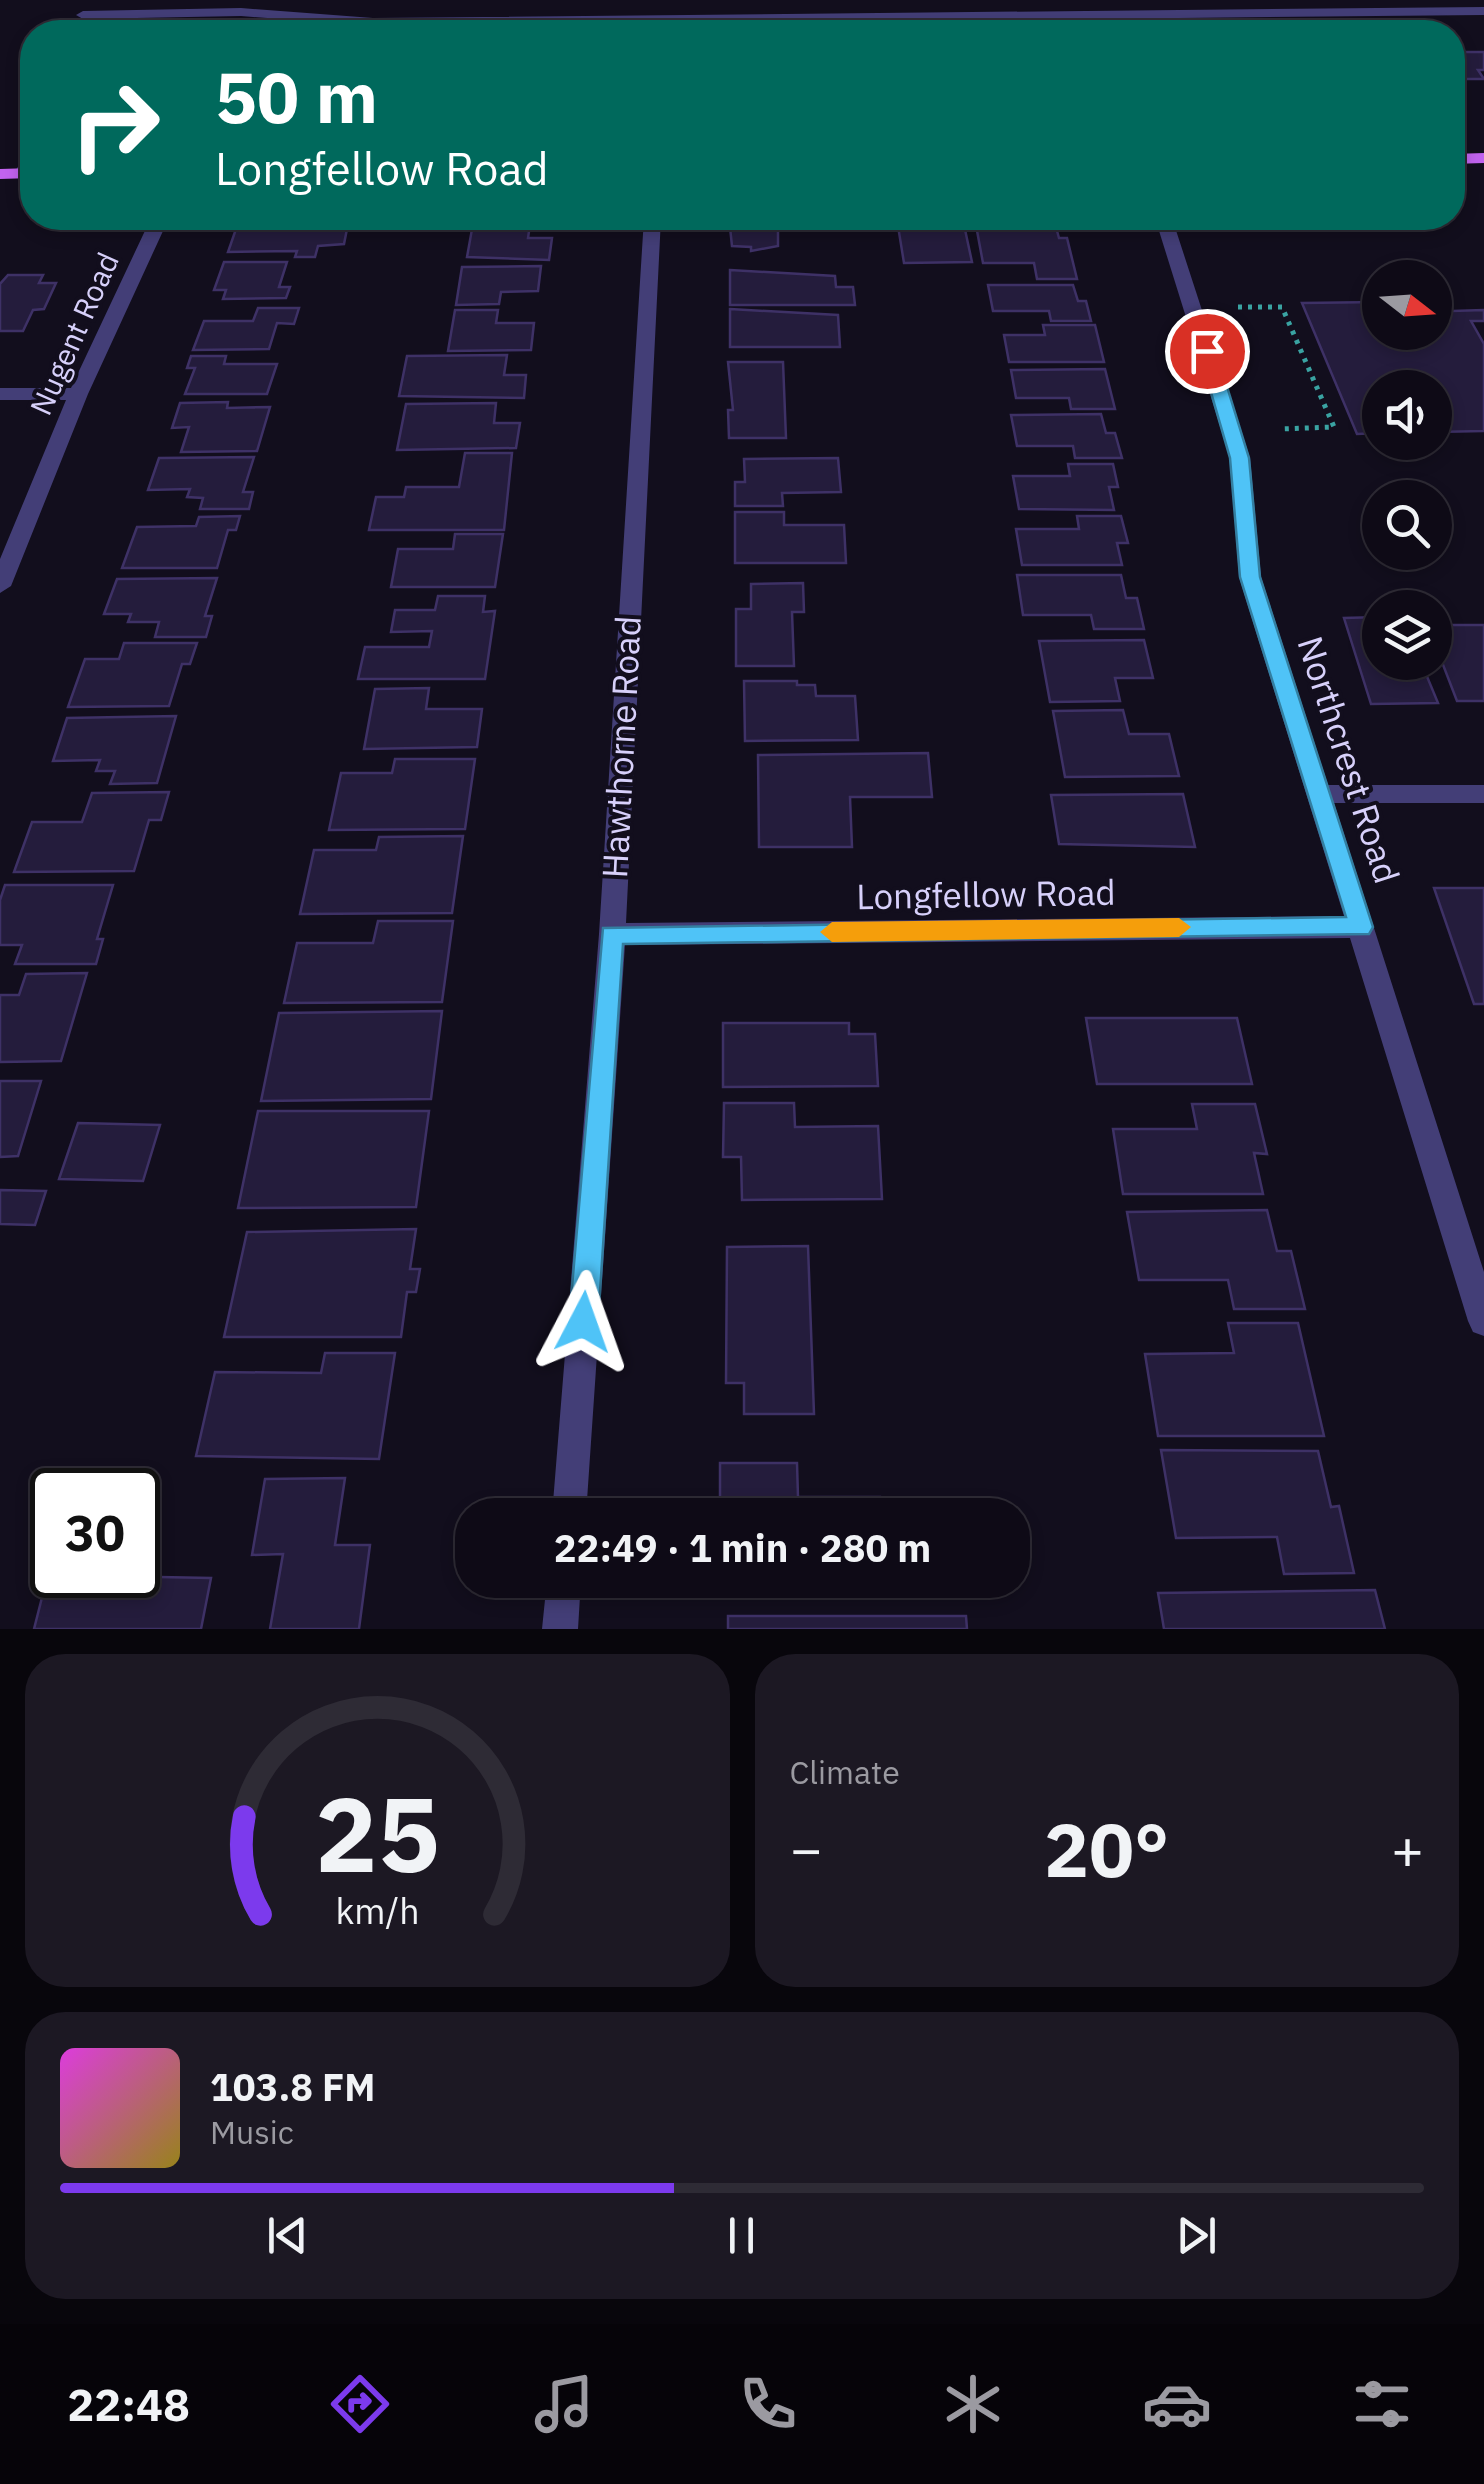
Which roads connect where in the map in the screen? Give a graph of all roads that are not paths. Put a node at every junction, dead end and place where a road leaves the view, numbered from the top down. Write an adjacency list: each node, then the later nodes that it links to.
1 (79, 8): 4 (street)
2 (1484, 11): 3 (street)
3 (1062, 15): 5 (street); 6 (street)
4 (347, 20)
5 (409, 20)
6 (1064, 20)
7 (154, 230): 11 (street, Nugent Road)
8 (651, 230): 16 (street, Hawthorne Road)
9 (1168, 230): 13 (street, Northcrest Road)
10 (0, 394): 11 (street)
11 (78, 394): 12 (street, Nugent Road)
12 (0, 586)
13 (1320, 794): 14 (street); 15 (street, Northcrest Road)
14 (1484, 794)
15 (1361, 927): 16 (street, Longfellow Road); 17 (street, Northcrest Road)
16 (612, 934): 18 (street, Hawthorne Road)
17 (1484, 1321)
18 (570, 1498)
19 (563, 1598): 20 (street)
20 (560, 1629)

